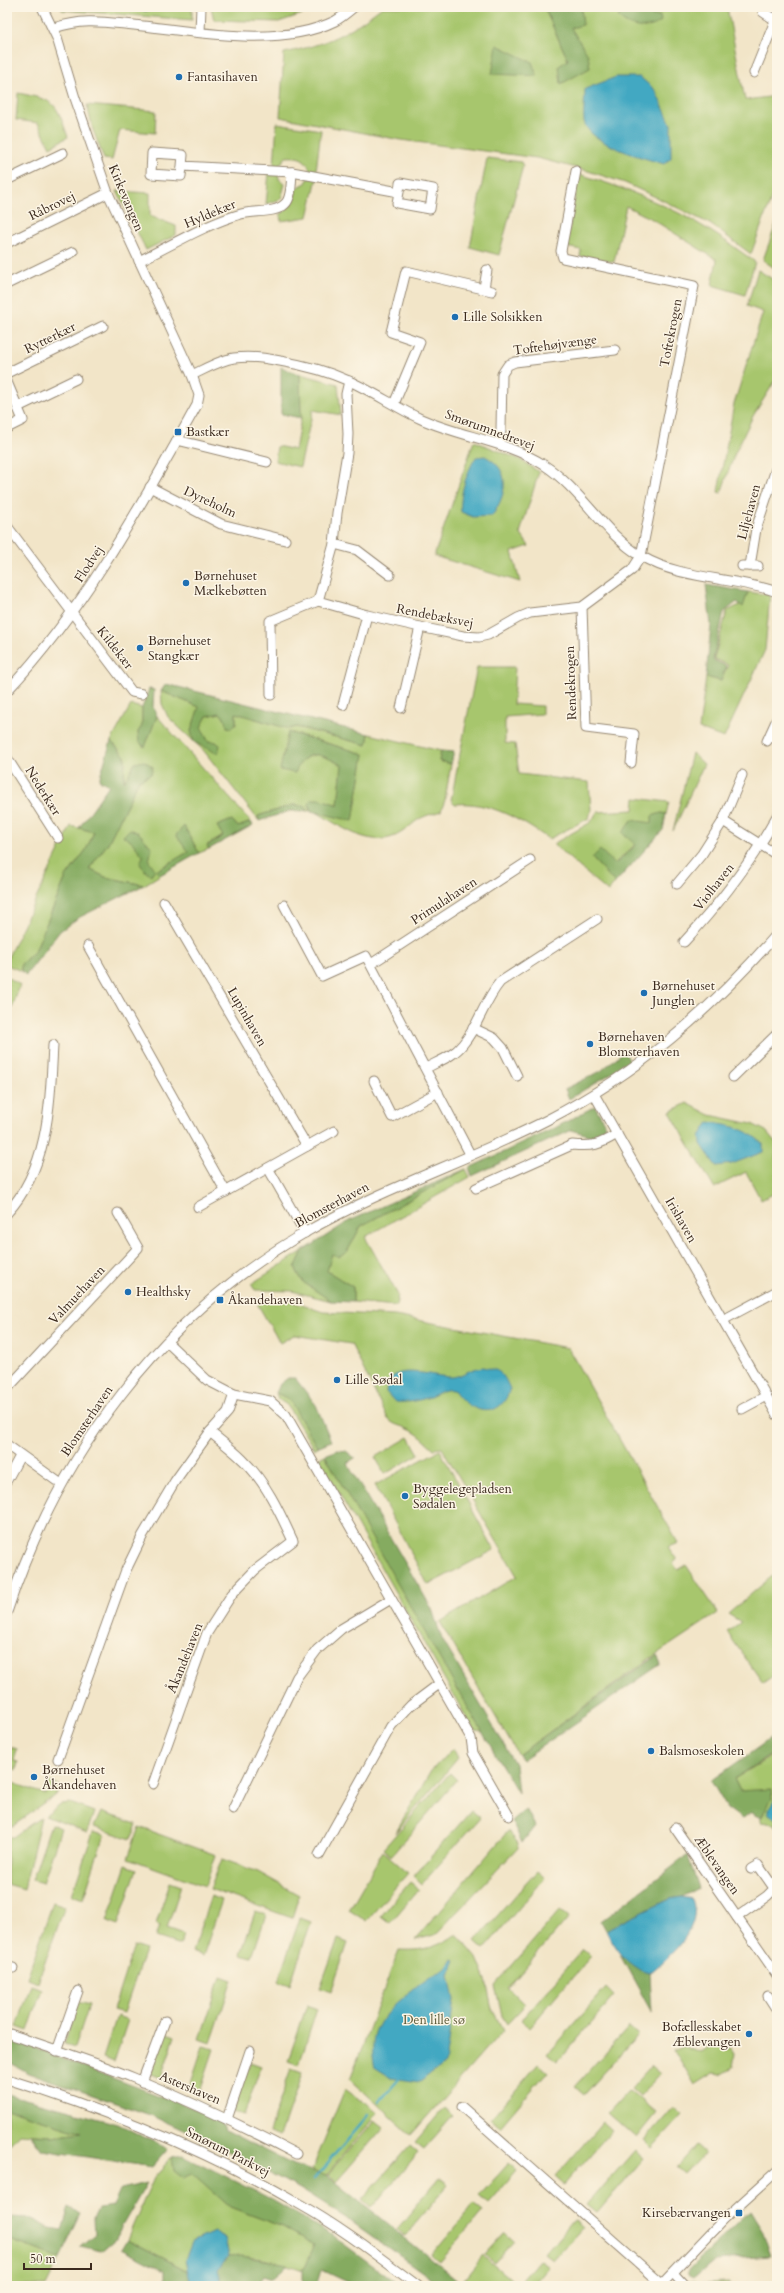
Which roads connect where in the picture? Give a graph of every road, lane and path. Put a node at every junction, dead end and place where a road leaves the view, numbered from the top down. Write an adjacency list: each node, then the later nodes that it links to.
1 (42, 7): 6 (street, Kirkevangen)
2 (201, 7): 7 (street)
3 (354, 7): 7 (street)
4 (762, 7): 5 (street)
5 (776, 18): 8 (street)
6 (54, 28): 7 (street); 15 (street, Kirkevangen)
7 (200, 32)
8 (754, 73)
9 (63, 153): 13 (street)
10 (182, 166): 12 (street)
11 (576, 171): 40 (street, Toftekrogen)
12 (292, 172): 14 (street); 18 (street, Hyldekær)
13 (7, 180)
14 (399, 192)
15 (108, 193): 16 (street, Råbrovej); 18 (street, Kirkevangen)
16 (7, 243)
17 (73, 252): 20 (street)
18 (139, 261): 24 (street, Kirkevangen)
19 (487, 270): 29 (street)
20 (7, 284)
21 (103, 326): 23 (street, Rytterkær)
22 (615, 350): 33 (street, Toftehøjvænge)
23 (7, 373)
24 (192, 376): 26 (street, Smørumnedrevej); 28 (street, Kirkevangen)
25 (76, 379): 30 (street)
26 (349, 381): 29 (street, Smørumnedrevej); 39 (street)
27 (7, 382): 30 (street)
28 (199, 395): 32 (street, Flodvej)
29 (394, 404): 33 (street, Smørumnedrevej)
30 (18, 407): 31 (street)
31 (7, 428)
32 (178, 440): 34 (street); 36 (street, Flodvej)
33 (499, 444): 40 (street, Smørumnedrevej)
34 (268, 462)
35 (777, 466): 41 (street, Liljehaven)
36 (150, 487): 38 (street, Dyreholm); 46 (street, Flodvej)
37 (7, 526): 46 (street)
38 (285, 540)
39 (334, 544): 42 (street); 44 (street)
40 (641, 556): 43 (street, Smørumnedrevej); 45 (street, Rendebæksvej)
41 (750, 566)
42 (390, 575)
43 (777, 592)
44 (318, 601): 47 (street, Rendebæksvej); 51 (street)
45 (582, 607): 48 (street, Rendebæksvej); 57 (street, Rendekrogen)
46 (72, 613): 49 (street, Flodvej); 50 (street, Kildekær)
47 (367, 616): 48 (street, Rendebæksvej); 52 (street)
48 (420, 628): 53 (street)
49 (7, 691)
50 (142, 694)
51 (271, 695)
52 (343, 705)
53 (402, 708)
54 (777, 719): 55 (street)
55 (767, 741)
56 (7, 758): 61 (street, Nederkær)
57 (631, 763)
58 (742, 775): 60 (street)
59 (777, 816): 62 (street, Violhaven)
60 (723, 821): 62 (street); 65 (street)
61 (58, 838)
62 (761, 845): 63 (street); 70 (street, Violhaven)
63 (777, 854)
64 (530, 860): 72 (street, Primulahaven)
65 (678, 884)
66 (164, 902): 84 (street, Lupinhaven)
67 (284, 905): 72 (street)
68 (597, 918): 73 (street)
69 (777, 934): 81 (street, Blomsterhaven)
70 (684, 942)
71 (88, 946): 88 (street)
72 (372, 964): 76 (street)
73 (473, 1028): 76 (street); 77 (street)
74 (777, 1034): 78 (street)
75 (53, 1045): 91 (street)
76 (426, 1068): 80 (street)
77 (517, 1076)
78 (733, 1077)
79 (374, 1081): 80 (street)
80 (438, 1092): 85 (street)
81 (594, 1094): 83 (street, Irishaven); 85 (street, Blomsterhaven)
82 (334, 1131): 84 (street)
83 (617, 1134): 87 (street); 94 (street, Irishaven)
84 (307, 1146): 86 (street)
85 (470, 1154): 92 (street, Blomsterhaven)
86 (268, 1168): 88 (street); 92 (street)
87 (476, 1188)
88 (226, 1192): 89 (street)
89 (198, 1207)
90 (118, 1213): 96 (street, Valmuehaven)
91 (7, 1214)
92 (305, 1233): 95 (street, Blomsterhaven)
93 (777, 1290): 94 (street)
94 (723, 1320): 98 (street, Irishaven)
95 (167, 1342): 97 (street); 105 (street, Blomsterhaven)
96 (7, 1389)
97 (234, 1394): 101 (street); 106 (street)
98 (766, 1396): 99 (street); 100 (street, Irishaven)
99 (742, 1409)
100 (777, 1415)
101 (210, 1432): 109 (street); 110 (street, Åkandehaven)
102 (7, 1445): 103 (street)
103 (20, 1456): 104 (street); 105 (street)
104 (7, 1480)
105 (61, 1484): 107 (street, Blomsterhaven)
106 (391, 1599): 108 (street); 111 (street)
107 (7, 1612)
108 (439, 1684): 112 (street); 114 (street)
109 (58, 1759)
110 (153, 1784)
111 (233, 1809)
112 (509, 1816)
113 (676, 1828): 117 (street, Æblevangen)
114 (319, 1855)
115 (751, 1869): 116 (street)
116 (775, 1887): 117 (street)
117 (737, 1917): 118 (street, Æblevangen)
118 (777, 1975)
119 (78, 1991): 124 (street)
120 (768, 1996): 121 (street)
121 (777, 2010)
122 (165, 2021): 127 (street, Astershaven)
123 (7, 2033): 124 (street, Astershaven)
124 (57, 2050): 127 (street, Astershaven)
125 (250, 2051): 129 (street, Astershaven)
126 (7, 2079): 134 (street, Smørum Parkvej)
127 (142, 2082): 129 (street, Astershaven)
128 (462, 2107): 133 (street)
129 (227, 2119): 130 (street, Astershaven)
130 (296, 2154)
131 (777, 2171): 132 (street)
132 (673, 2273): 133 (street); 135 (street)
133 (661, 2285)
134 (418, 2286)
135 (685, 2286)

